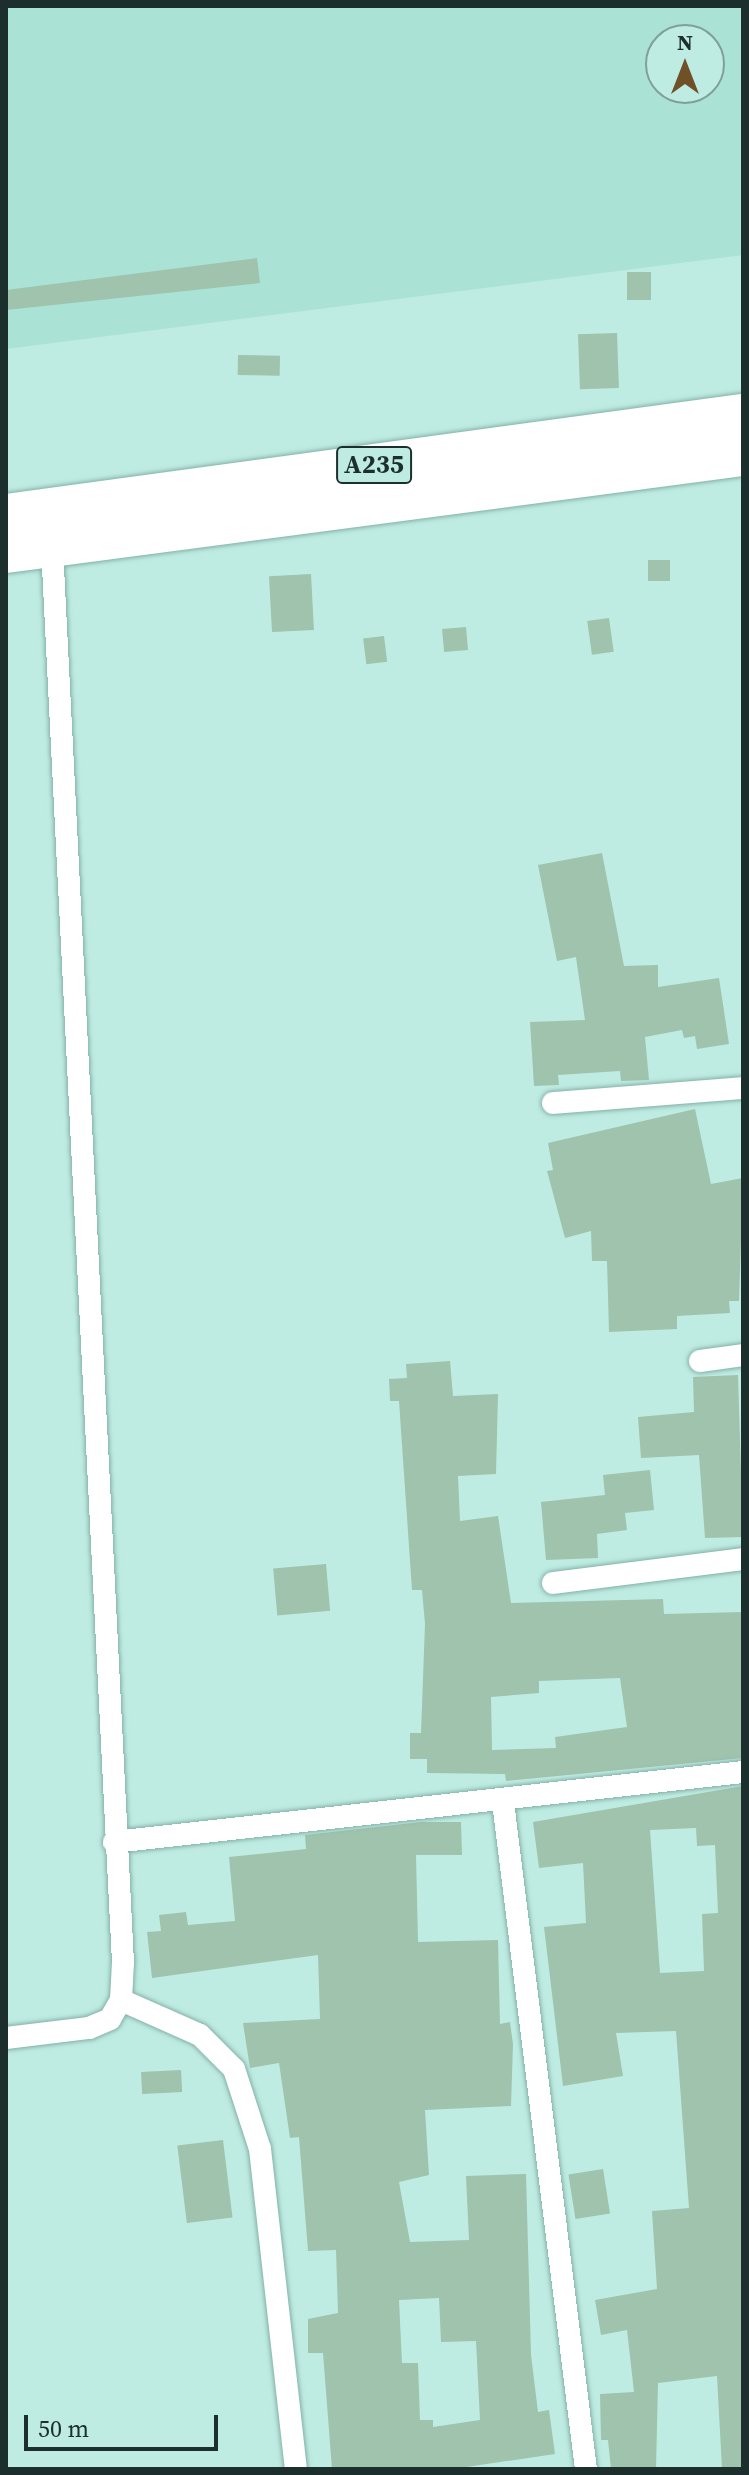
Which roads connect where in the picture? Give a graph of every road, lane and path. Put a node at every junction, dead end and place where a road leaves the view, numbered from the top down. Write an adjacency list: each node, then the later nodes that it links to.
1 (743, 415): 3 (highway, A235)
2 (743, 455): 4 (highway, A235)
3 (6, 515)
4 (52, 546): 5 (highway, A235); 14 (street)
5 (6, 552)
6 (743, 1088): 7 (street)
7 (553, 1103)
8 (743, 1355): 9 (street)
9 (700, 1361)
10 (743, 1559): 11 (street)
11 (553, 1583)
12 (743, 1772): 13 (street)
13 (503, 1802): 14 (street); 18 (street)
14 (114, 1842): 15 (street)
15 (121, 2000): 16 (street); 17 (street)
16 (6, 2038)
17 (296, 2469)
18 (586, 2469)

